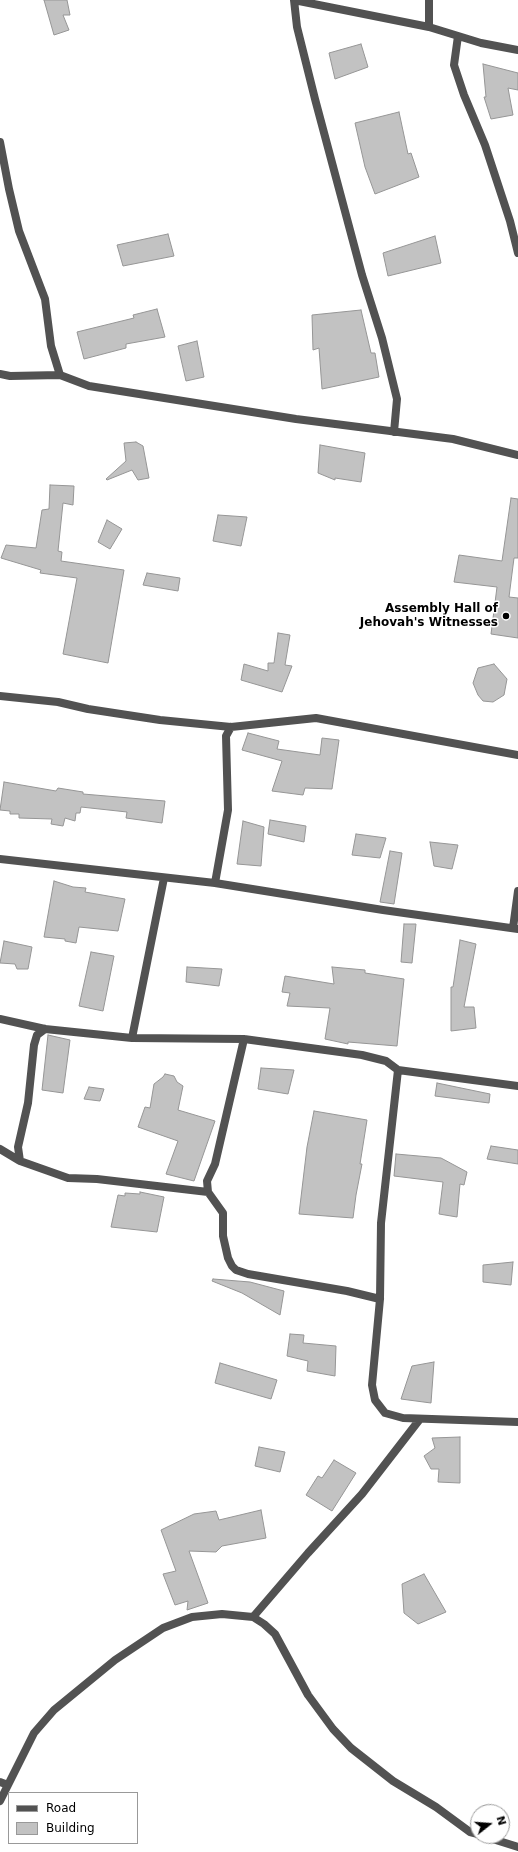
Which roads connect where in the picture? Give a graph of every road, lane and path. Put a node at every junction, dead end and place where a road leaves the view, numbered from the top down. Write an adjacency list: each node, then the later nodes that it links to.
1 (294, 0): 3 (street); 10 (street)
2 (429, 0): 3 (street)
3 (428, 26): 4 (street)
4 (458, 36): 5 (street); 7 (street)
5 (518, 50)
6 (0, 142): 9 (street)
7 (518, 253)
8 (0, 374): 9 (street)
9 (60, 375): 10 (street)
10 (394, 432): 11 (street)
11 (518, 455)
12 (0, 696): 13 (street)
13 (231, 727): 14 (street); 17 (street)
14 (518, 756)
15 (0, 859): 16 (street)
16 (164, 878): 17 (street); 22 (street)
17 (215, 883): 19 (street)
18 (518, 891): 19 (street)
19 (515, 929)
20 (0, 1019): 21 (street)
21 (45, 1029): 22 (street); 27 (street)
22 (132, 1038): 23 (street)
23 (244, 1039): 24 (street); 28 (street)
24 (398, 1070): 25 (street); 29 (street)
25 (518, 1086)
26 (0, 1149): 27 (street)
27 (20, 1161): 28 (street)
28 (208, 1192): 29 (street)
29 (380, 1299): 30 (street)
30 (420, 1419): 31 (street); 32 (street)
31 (518, 1422)
32 (253, 1617): 34 (street); 36 (street)
33 (0, 1782): 34 (street)
34 (8, 1785): 35 (street)
35 (0, 1801)
36 (470, 1832)

